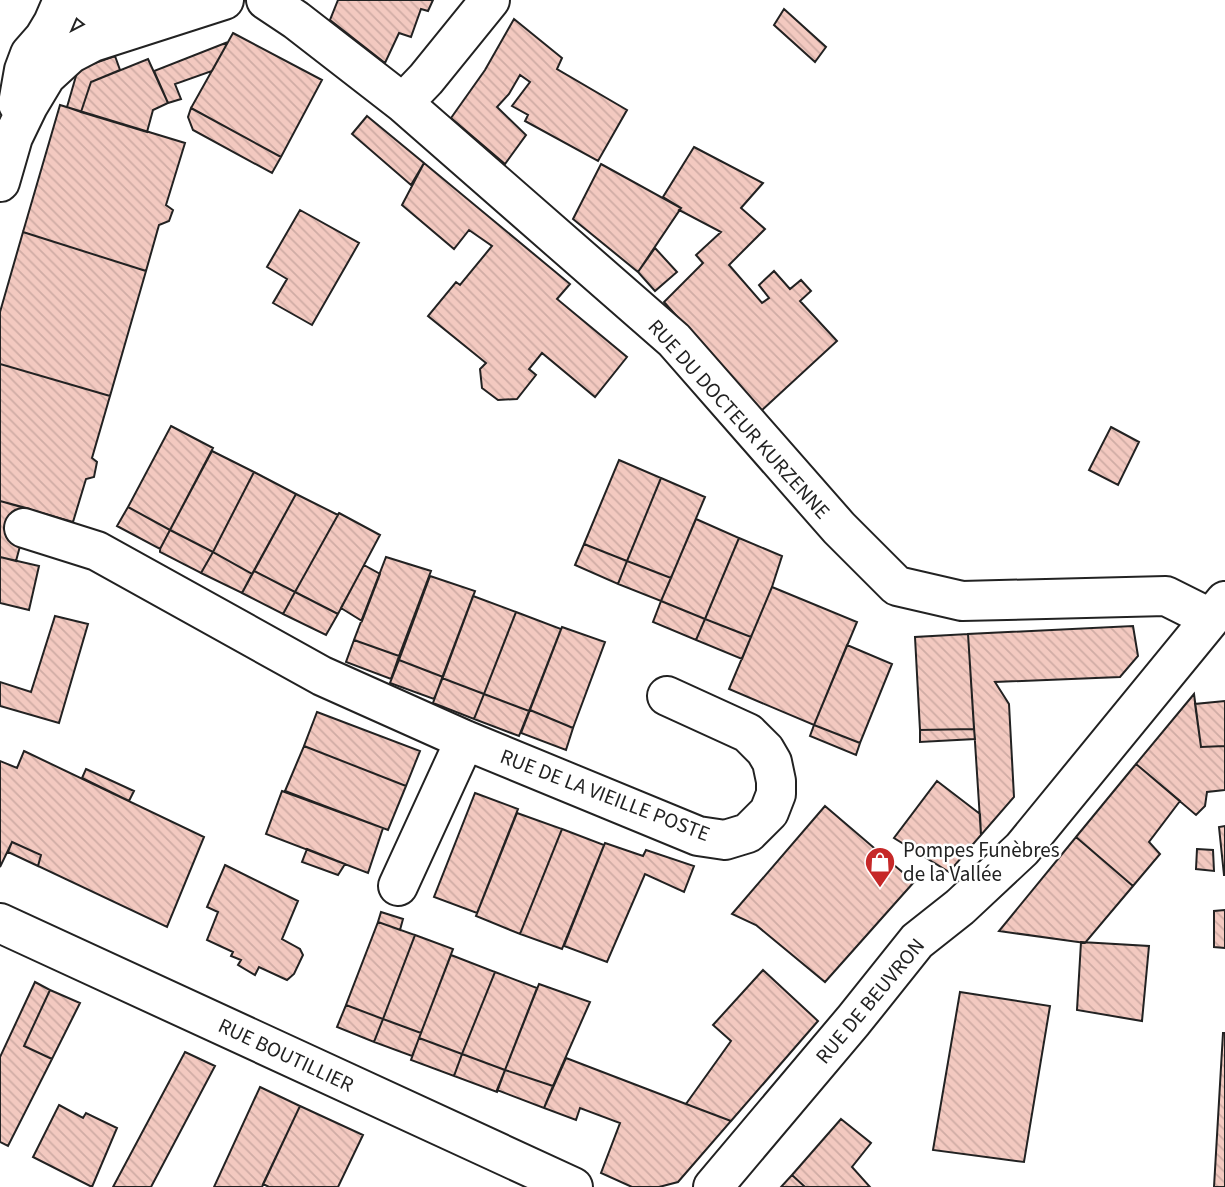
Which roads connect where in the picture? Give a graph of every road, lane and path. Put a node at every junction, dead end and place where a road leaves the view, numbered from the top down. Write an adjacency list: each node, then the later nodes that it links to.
1 (63, 0): 8 (street)
2 (86, 0): 6 (street)
3 (224, 0): 6 (street)
4 (490, 0): 7 (street)
5 (283, 5): 7 (street, RUE DU DOCTEUR KURZENNE)
6 (153, 10): 8 (street)
7 (403, 103): 11 (street, RUE DU DOCTEUR KURZENNE)
8 (13, 137): 9 (street)
9 (0, 182)
10 (24, 528): 13 (street, RUE DE LA VIEILLE POSTE)
11 (1217, 610): 17 (street, RUE DE BEUVRON)
12 (667, 695): 13 (street, RUE DE LA VIEILLE POSTE)
13 (465, 740): 14 (street)
14 (398, 886)
15 (0, 923): 16 (street, RUE BOUTILLIER)
16 (573, 1187)
17 (713, 1187)

